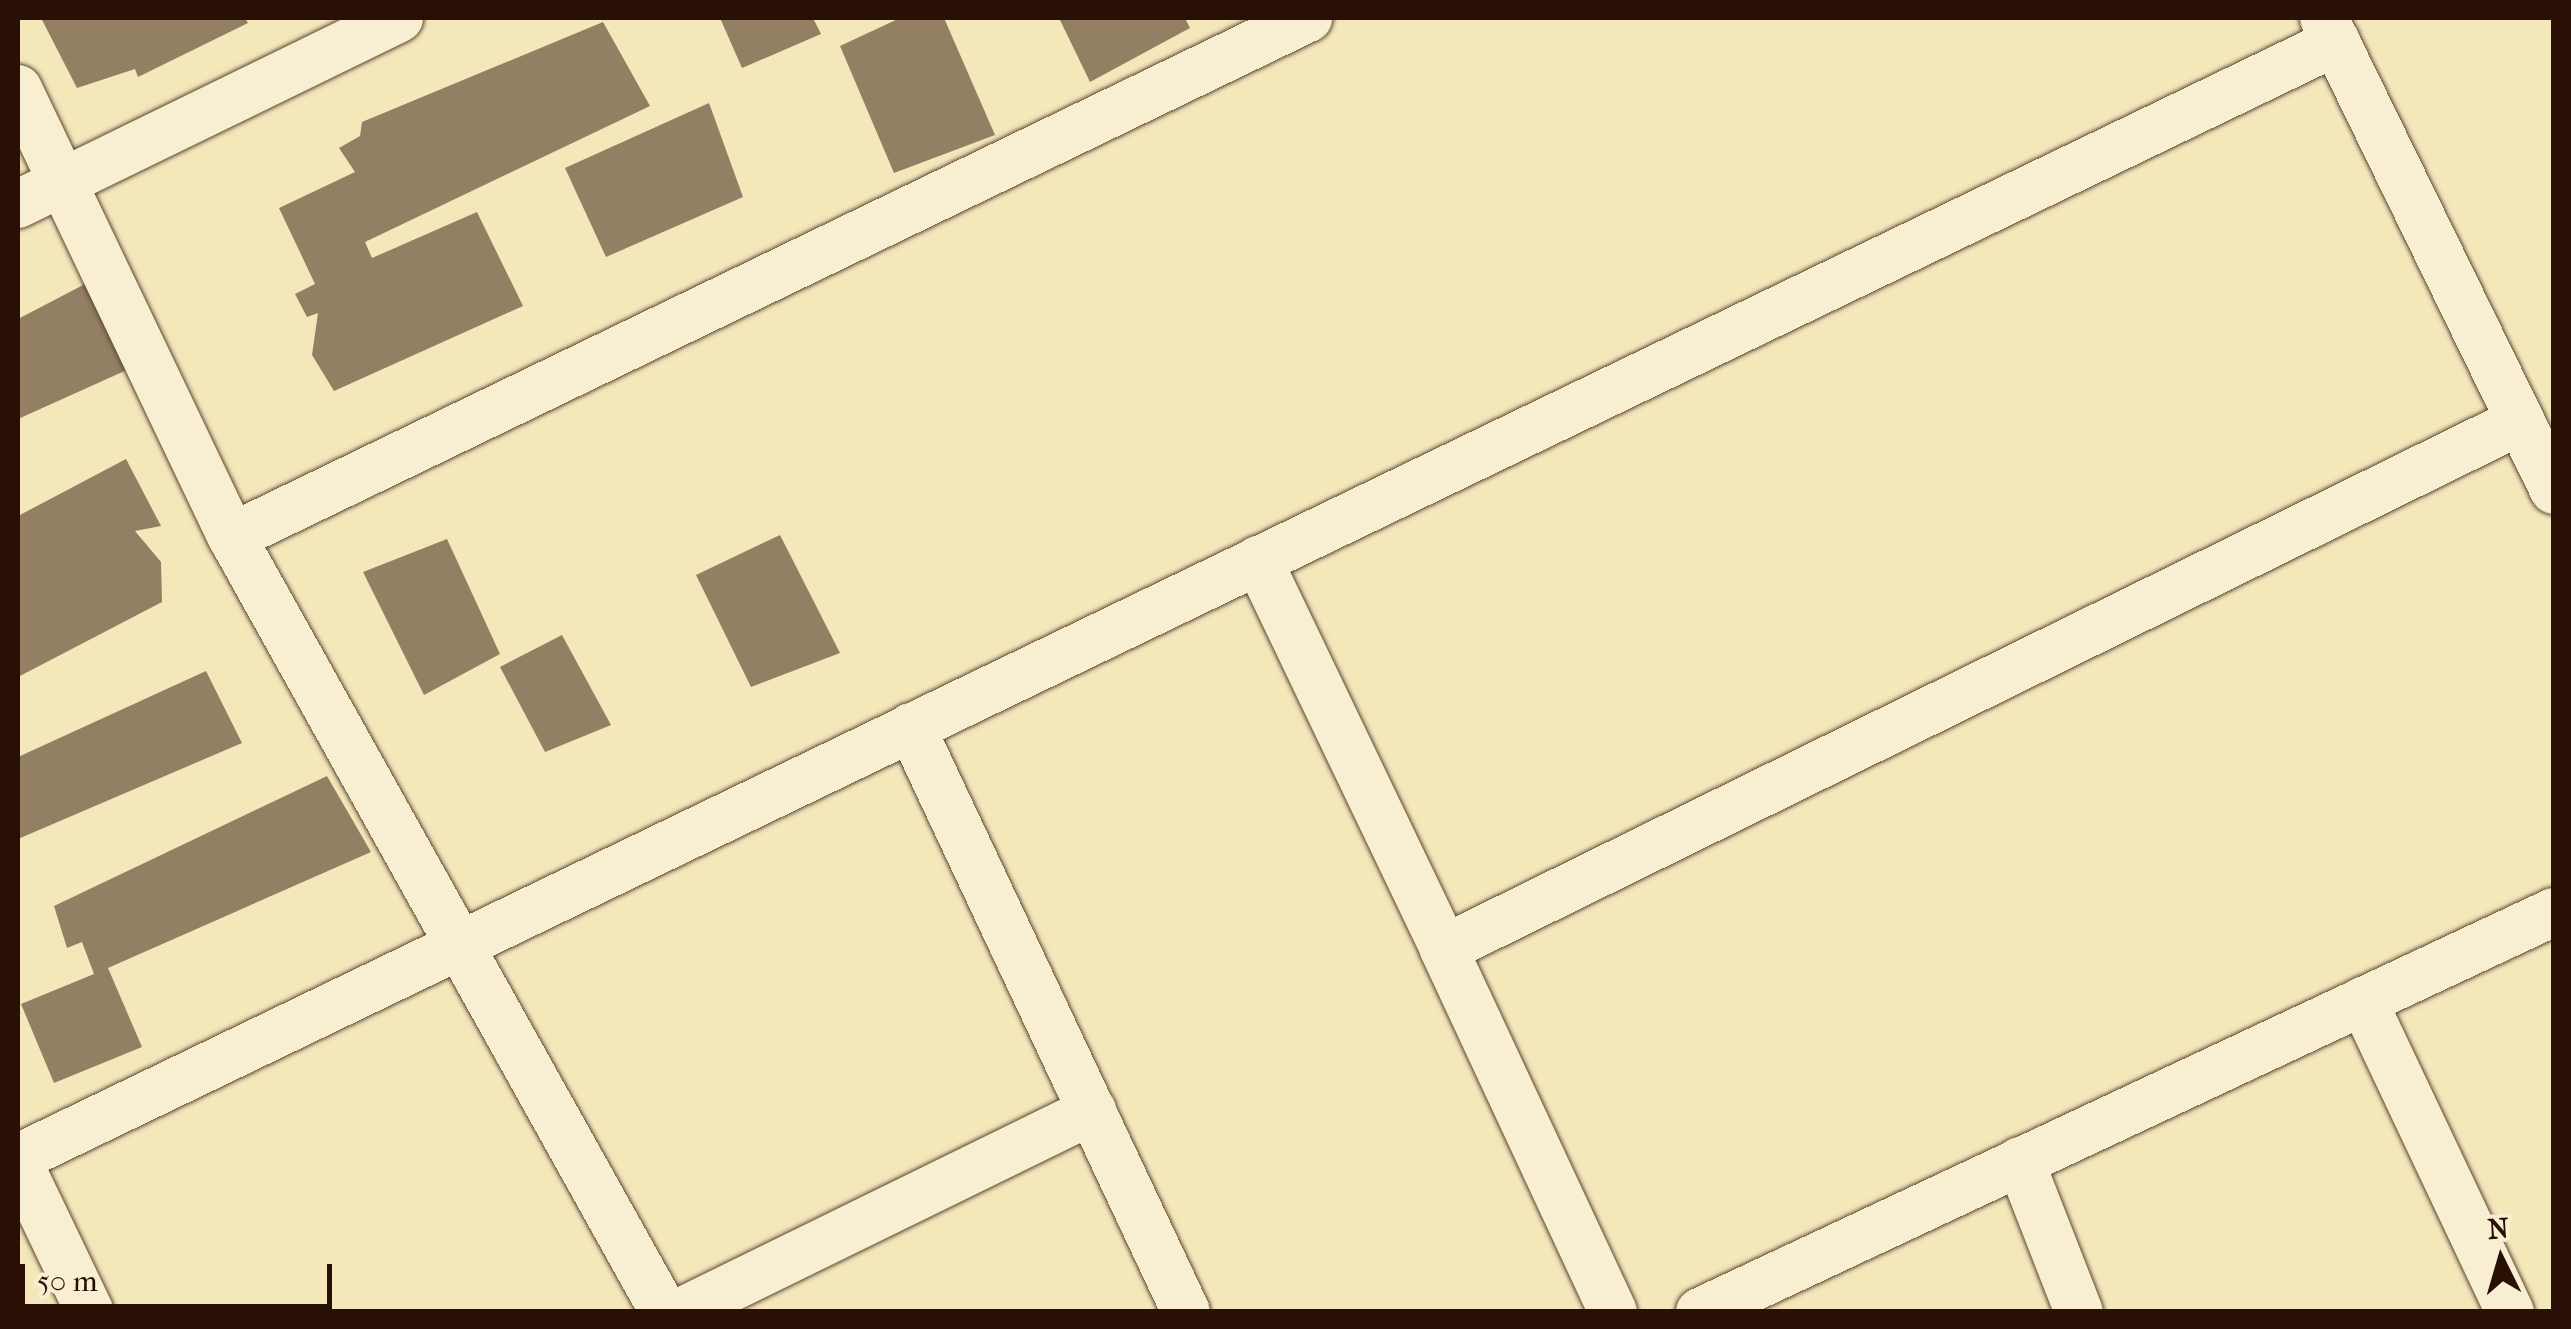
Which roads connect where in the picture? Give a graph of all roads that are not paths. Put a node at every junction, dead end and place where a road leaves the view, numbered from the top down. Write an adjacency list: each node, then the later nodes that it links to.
1 (398, 18): 3 (street)
2 (1300, 19): 10 (street)
3 (343, 29): 6 (street)
4 (2330, 30): 8 (street); 11 (street)
5 (18, 89): 6 (street)
6 (62, 182): 7 (street); 10 (street)
7 (18, 204)
8 (2520, 421): 9 (street); 15 (street)
9 (2554, 490)
10 (232, 537): 14 (street)
11 (1258, 560): 12 (street); 15 (street)
12 (911, 727): 14 (street); 17 (street)
13 (2554, 912): 16 (street)
14 (463, 943): 18 (street); 22 (street)
15 (1444, 949): 25 (street)
16 (2364, 1001): 19 (street); 27 (street)
17 (1092, 1112): 23 (street); 24 (street)
18 (21, 1149): 21 (street)
19 (2020, 1162): 20 (street); 26 (street)
20 (1723, 1306)
21 (90, 1312)
22 (664, 1312)
23 (681, 1312)
24 (1186, 1312)
25 (1613, 1312)
26 (2079, 1312)
27 (2510, 1312)

